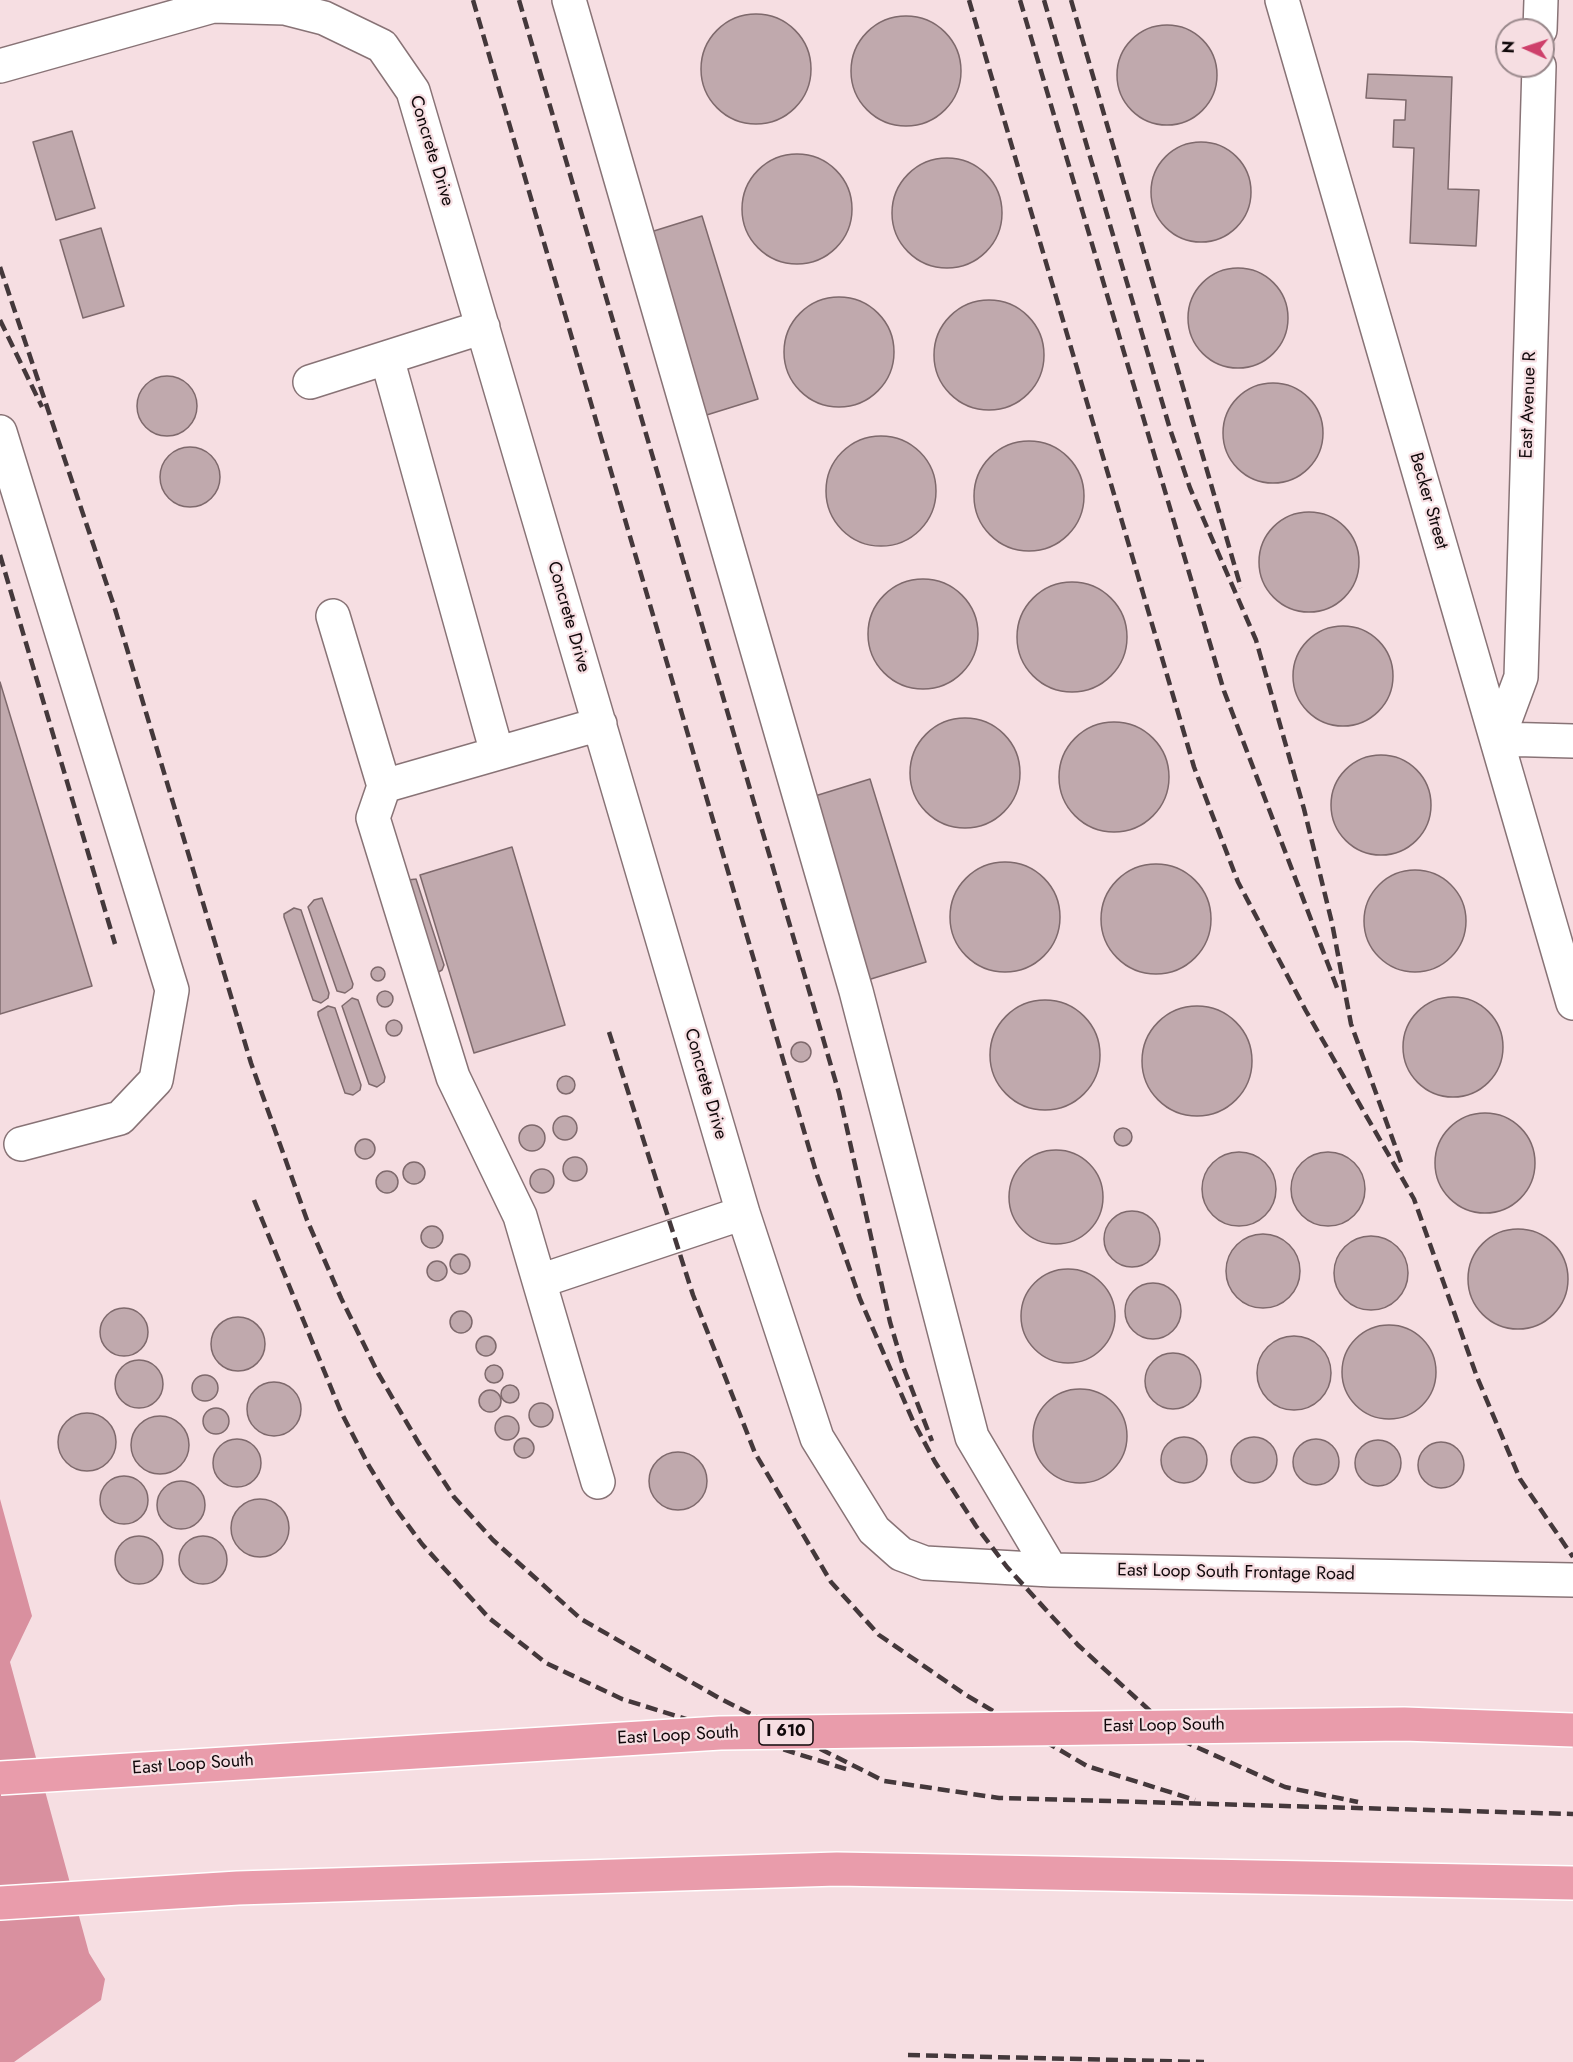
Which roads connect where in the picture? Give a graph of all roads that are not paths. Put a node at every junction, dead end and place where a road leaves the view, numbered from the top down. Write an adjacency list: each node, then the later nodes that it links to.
1 (569, 0): 23 (street)
2 (1282, 0): 13 (street, Becker Street)
3 (1541, 0): 4 (street)
4 (1540, 18)
5 (0, 66): 7 (street, Concrete Drive)
6 (1539, 78): 13 (street, East Avenue R)
7 (483, 327): 8 (street); 12 (street, Concrete Drive)
8 (387, 358): 9 (street); 15 (street)
9 (310, 382)
10 (0, 432): 18 (street)
11 (333, 616): 16 (street)
12 (600, 724): 15 (street); 19 (street, Concrete Drive)
13 (1498, 739): 14 (street); 17 (street, Becker Street)
14 (1573, 741)
15 (497, 753): 16 (street)
16 (384, 786): 20 (street)
17 (1573, 1003)
18 (21, 1144)
19 (743, 1213): 20 (street); 22 (street, Concrete Drive)
20 (540, 1281): 21 (street)
21 (598, 1482)
22 (901, 1554): 23 (street, East Loop South Frontage Road)
23 (1051, 1569): 24 (street, East Loop South Frontage Road)
24 (1573, 1580)
25 (1573, 1730): 26 (highway, East Loop South / I 610, bridge)
26 (0, 1778)
27 (1573, 1883): 28 (highway)
28 (0, 1903)

